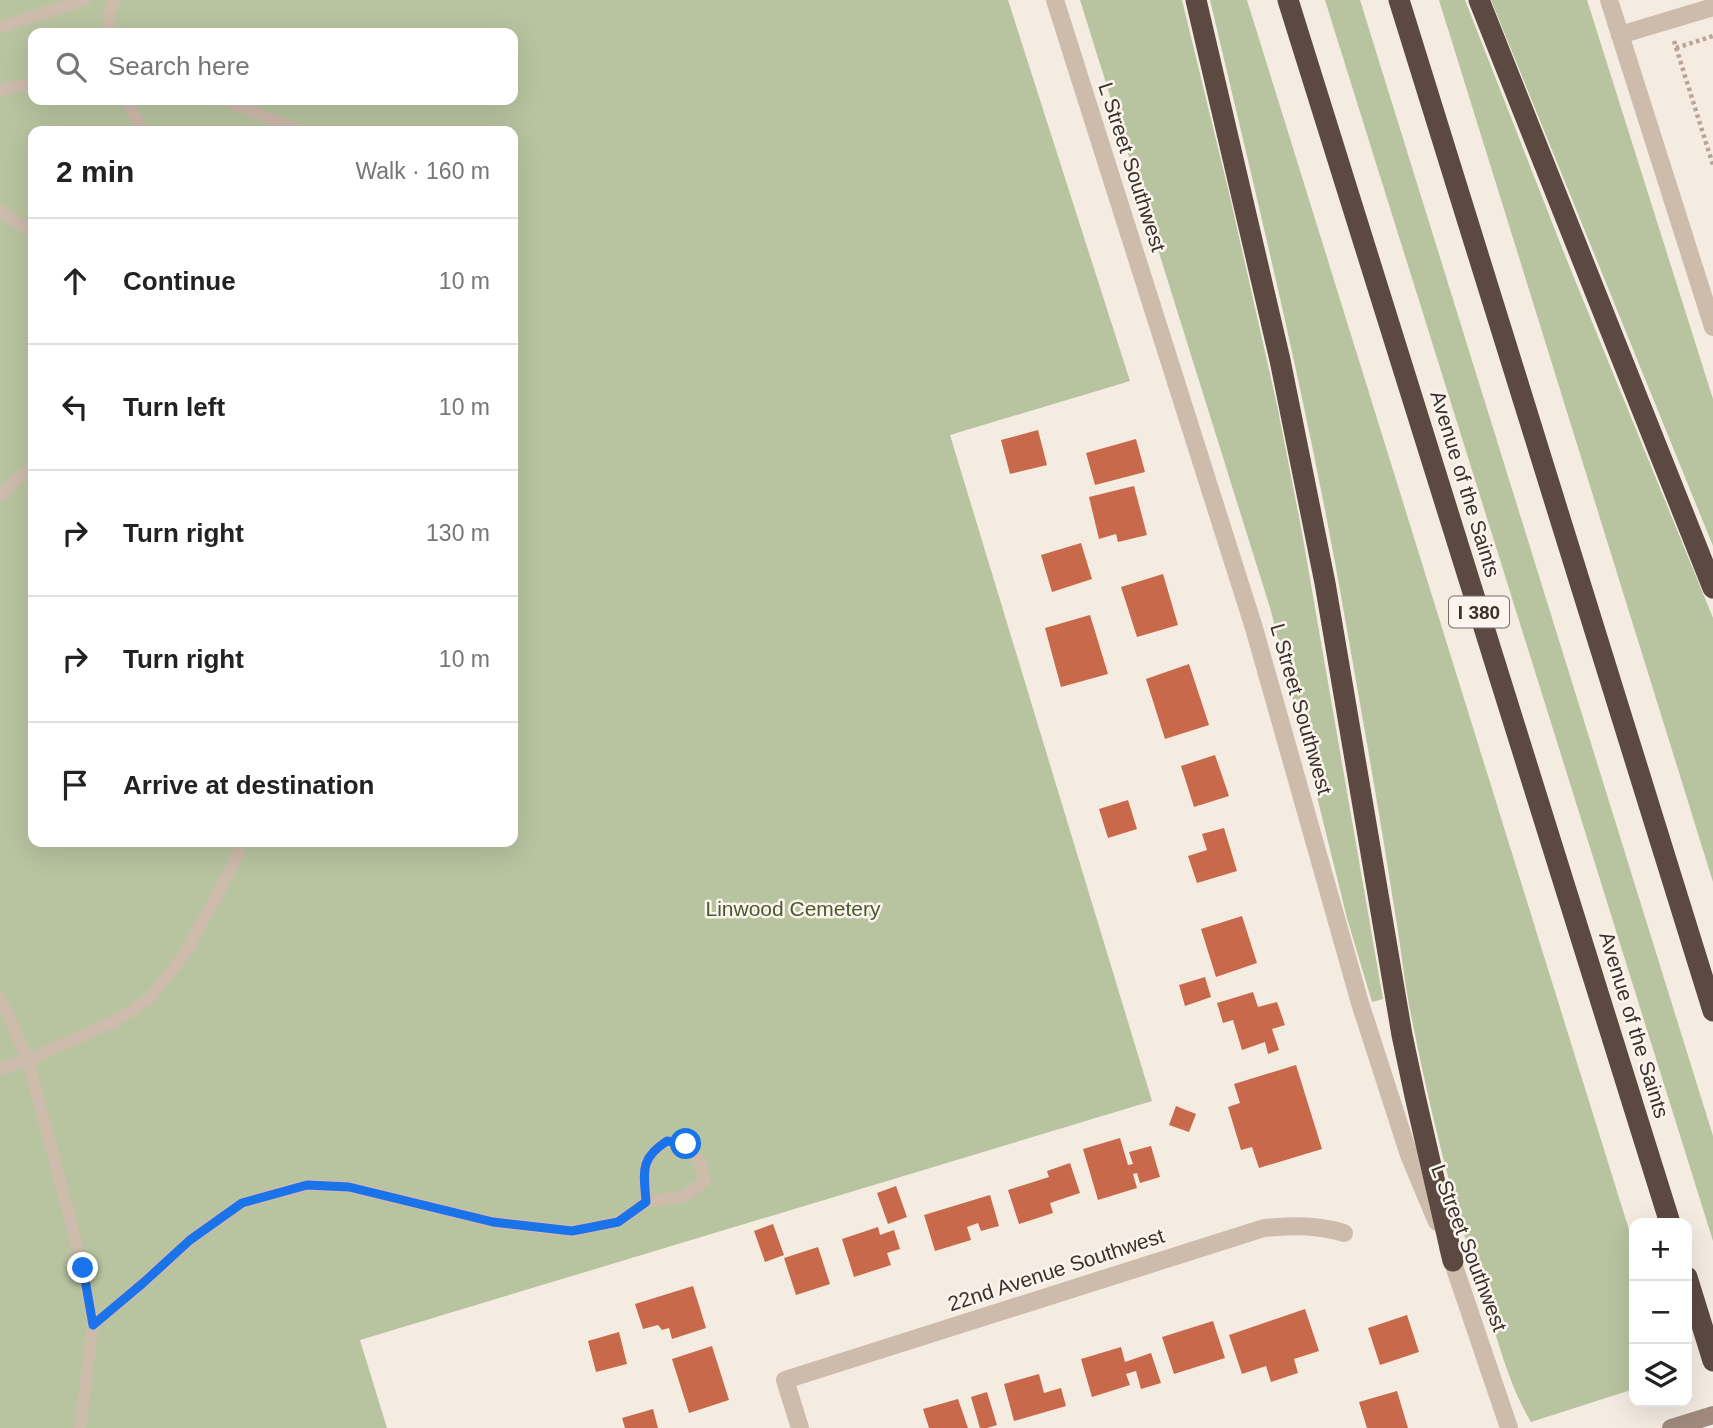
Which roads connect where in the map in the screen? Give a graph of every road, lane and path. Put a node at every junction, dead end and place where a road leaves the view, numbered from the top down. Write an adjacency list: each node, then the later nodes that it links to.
1 (85, 0): 10 (lane)
2 (116, 0): 11 (lane)
3 (1055, 0): 37 (street, L Street Southwest)
4 (1196, 0): 37 (highway)
5 (1288, 0): 35 (highway, Avenue of the Saints / I 380)
6 (1399, 0): 31 (highway)
7 (1479, 0): 28 (highway)
8 (1609, 0): 12 (street)
9 (1713, 8): 12 (street)
10 (0, 27)
11 (109, 28)
12 (1620, 36): 25 (street)
13 (1713, 36): 15 (path)
14 (1674, 40): 15 (path)
15 (1676, 48): 22 (path)
16 (28, 84): 17 (lane)
17 (0, 90)
18 (129, 105): 20 (lane)
19 (236, 105): 21 (lane)
20 (139, 126)
21 (289, 126)
22 (1713, 165)
23 (0, 211): 24 (lane)
24 (28, 230)
25 (1713, 327)
26 (28, 470): 27 (lane)
27 (0, 495)
28 (1713, 588)
29 (241, 847): 32 (lane)
30 (0, 997): 32 (lane)
31 (1713, 1011)
32 (29, 1060): 33 (lane); 39 (lane)
33 (0, 1069)
34 (646, 1202): 34 (lane); 39 (lane)
35 (1668, 1218)
36 (1343, 1233): 43 (street, 22nd Avenue Southwest)
37 (1453, 1261): 44 (street, L Street Southwest)
38 (1688, 1281): 40 (highway)
39 (93, 1325): 42 (lane)
40 (1713, 1361)
41 (1713, 1415): 45 (main road)
42 (80, 1428)
43 (800, 1428)
44 (1509, 1428)
45 (1671, 1428)

